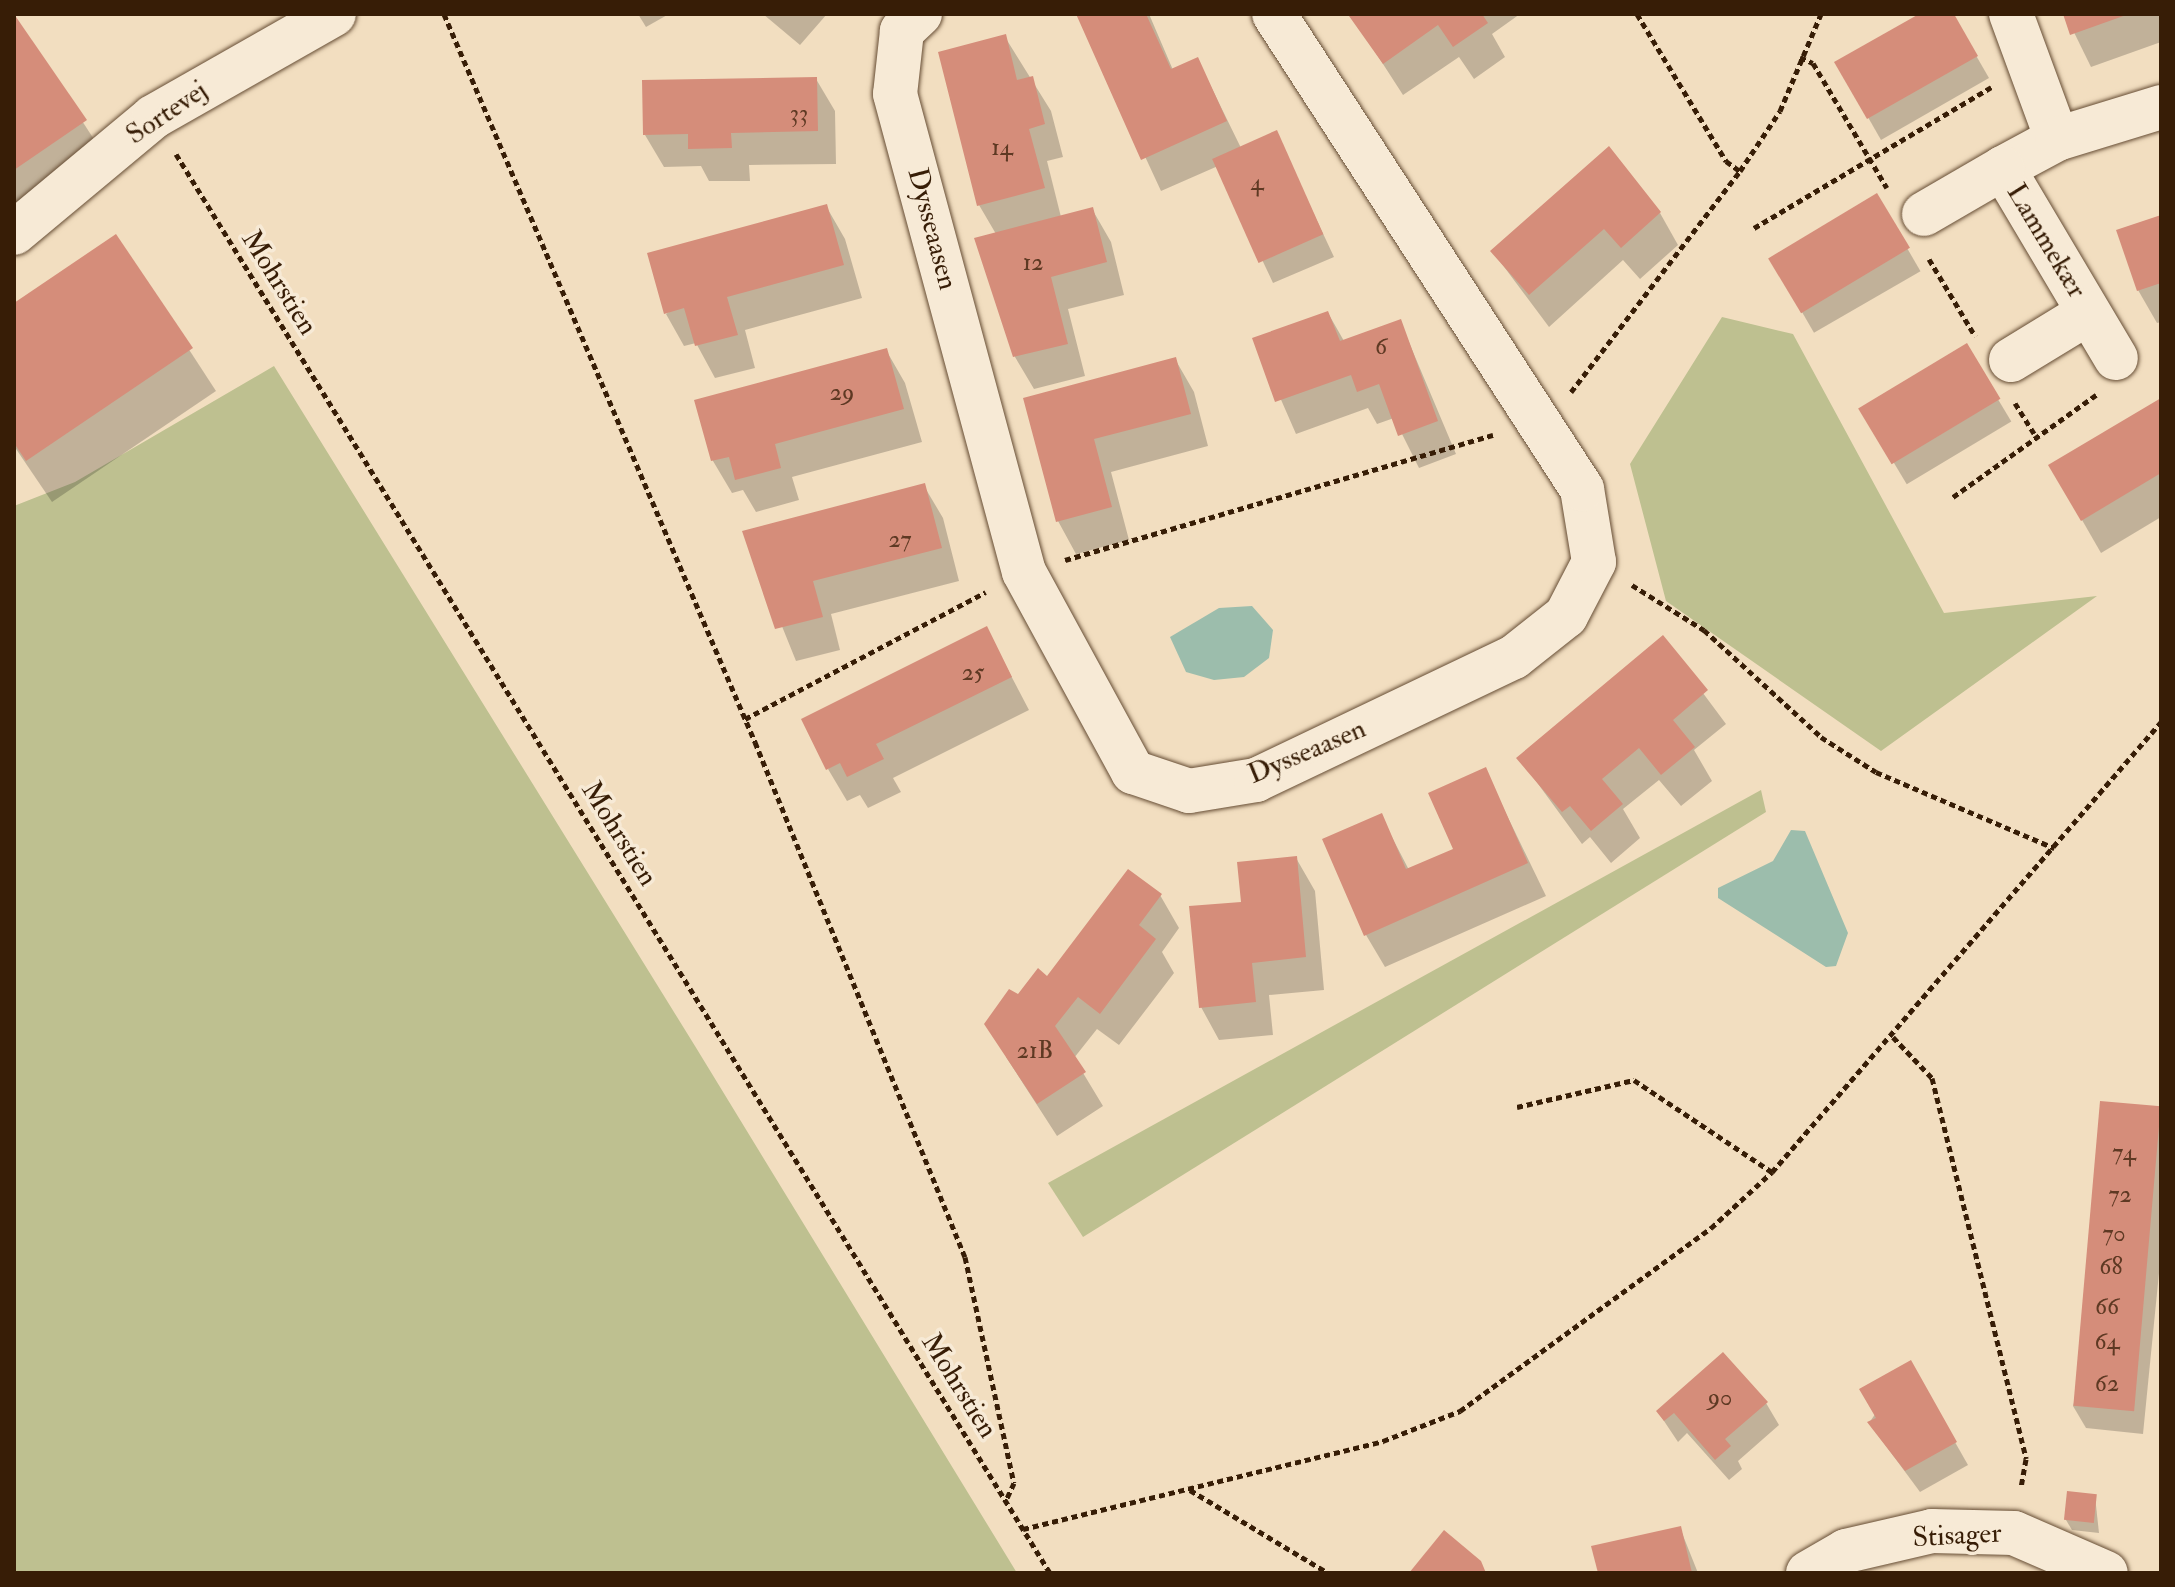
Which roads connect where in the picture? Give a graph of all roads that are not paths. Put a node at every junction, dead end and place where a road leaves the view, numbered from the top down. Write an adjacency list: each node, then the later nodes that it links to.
1 (334, 14): 9 (street, Sortevej)
2 (920, 14): 3 (street, Dysseaasen)
3 (1274, 14)
4 (2011, 14): 6 (street)
5 (2161, 107): 6 (street, Lammekær)
6 (2057, 139): 7 (street, Lammekær)
7 (2003, 168): 8 (street); 10 (street, Lammekær)
8 (1924, 214)
9 (14, 233)
10 (2088, 313): 11 (street); 12 (street, Lammekær)
11 (2011, 360)
12 (2108, 375)
13 (1808, 1573): 14 (street, Stisager)
14 (2106, 1573)

